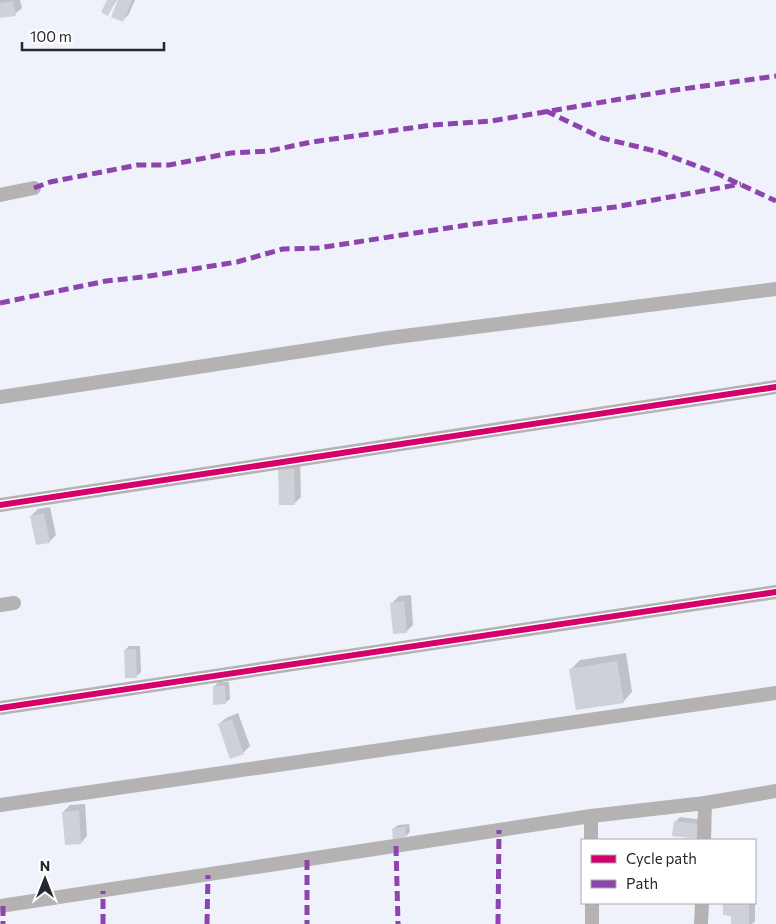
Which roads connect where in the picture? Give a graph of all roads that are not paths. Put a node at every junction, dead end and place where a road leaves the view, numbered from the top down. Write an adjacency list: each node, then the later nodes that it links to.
1 (34, 188): 2 (street)
2 (0, 195)
3 (776, 289): 5 (street)
4 (776, 386): 6 (street)
5 (0, 397)
6 (0, 505)
7 (776, 592): 11 (street)
8 (14, 603): 9 (street)
9 (0, 605)
10 (776, 693): 14 (street)
11 (0, 708)
12 (776, 791): 13 (street)
13 (705, 803): 15 (street); 17 (street)
14 (0, 806)
15 (591, 816): 16 (street); 20 (street)
16 (591, 839)
17 (704, 839)
18 (592, 904): 21 (street)
19 (702, 904): 22 (street)
20 (0, 906)
21 (592, 924)
22 (702, 924)

